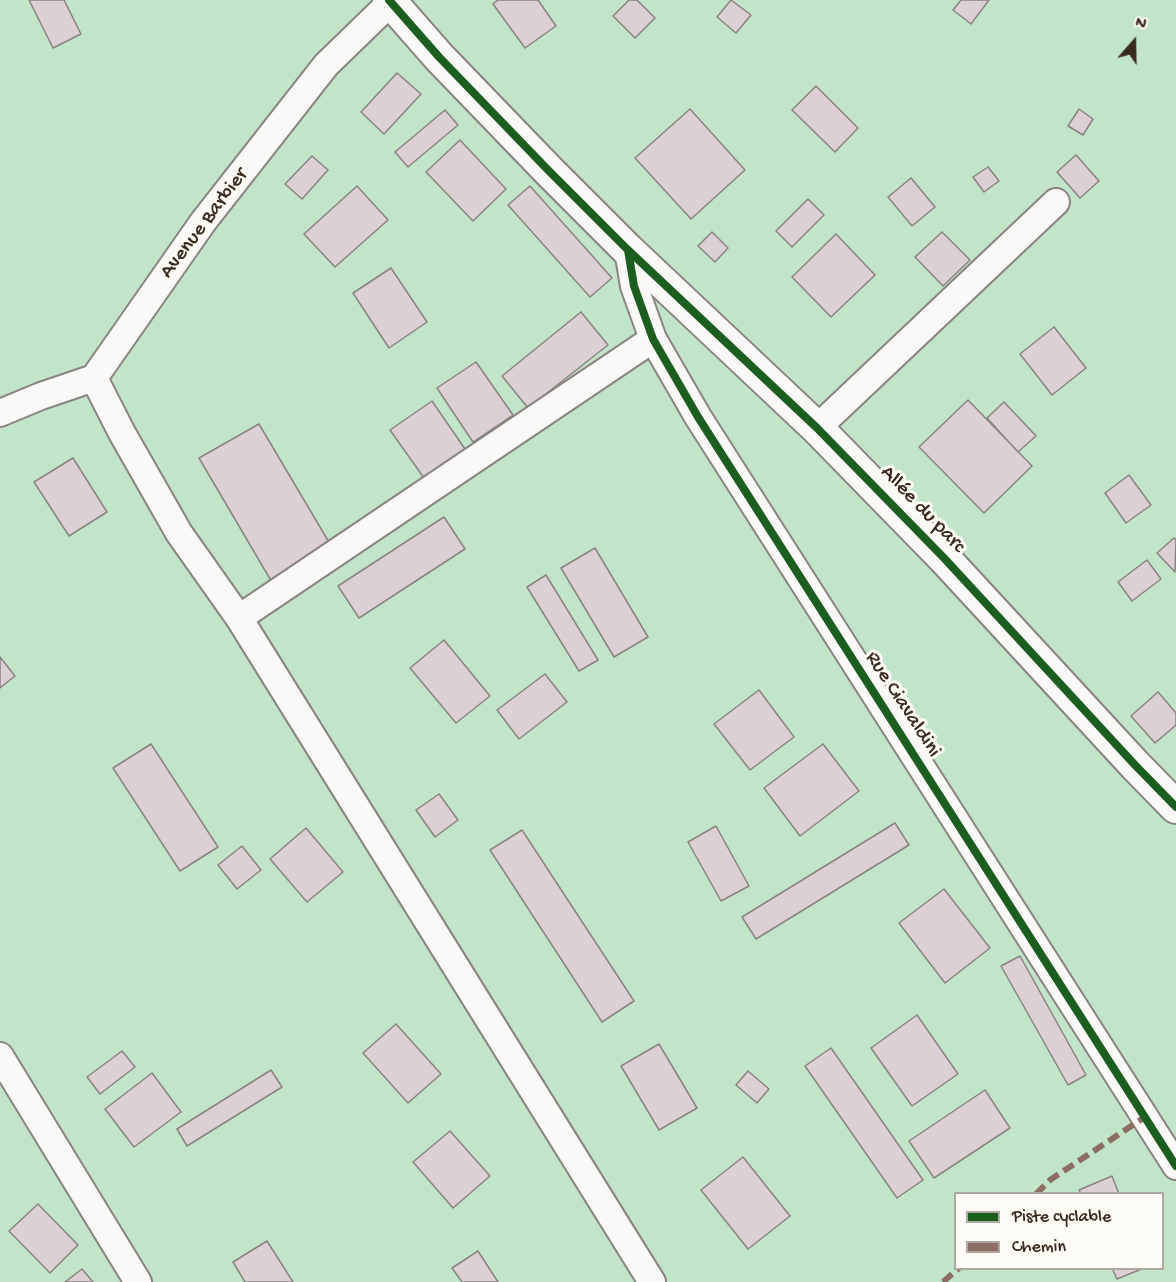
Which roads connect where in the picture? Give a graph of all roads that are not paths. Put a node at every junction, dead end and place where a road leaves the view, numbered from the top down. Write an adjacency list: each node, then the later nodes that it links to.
1 (391, 1): 3 (street, Allée du parc); 5 (street, Avenue Barbier)
2 (1056, 202): 7 (street)
3 (628, 250): 4 (street, Rue Ciavaldini); 7 (street, Allée du parc)
4 (653, 339): 8 (street); 11 (street, Rue Ciavaldini)
5 (94, 378): 6 (street); 8 (street)
6 (0, 412)
7 (817, 428): 9 (street, Allée du parc)
8 (239, 618): 13 (street)
9 (1176, 807)
10 (0, 1056): 12 (street)
11 (1176, 1166)
12 (138, 1282)
13 (652, 1282)

